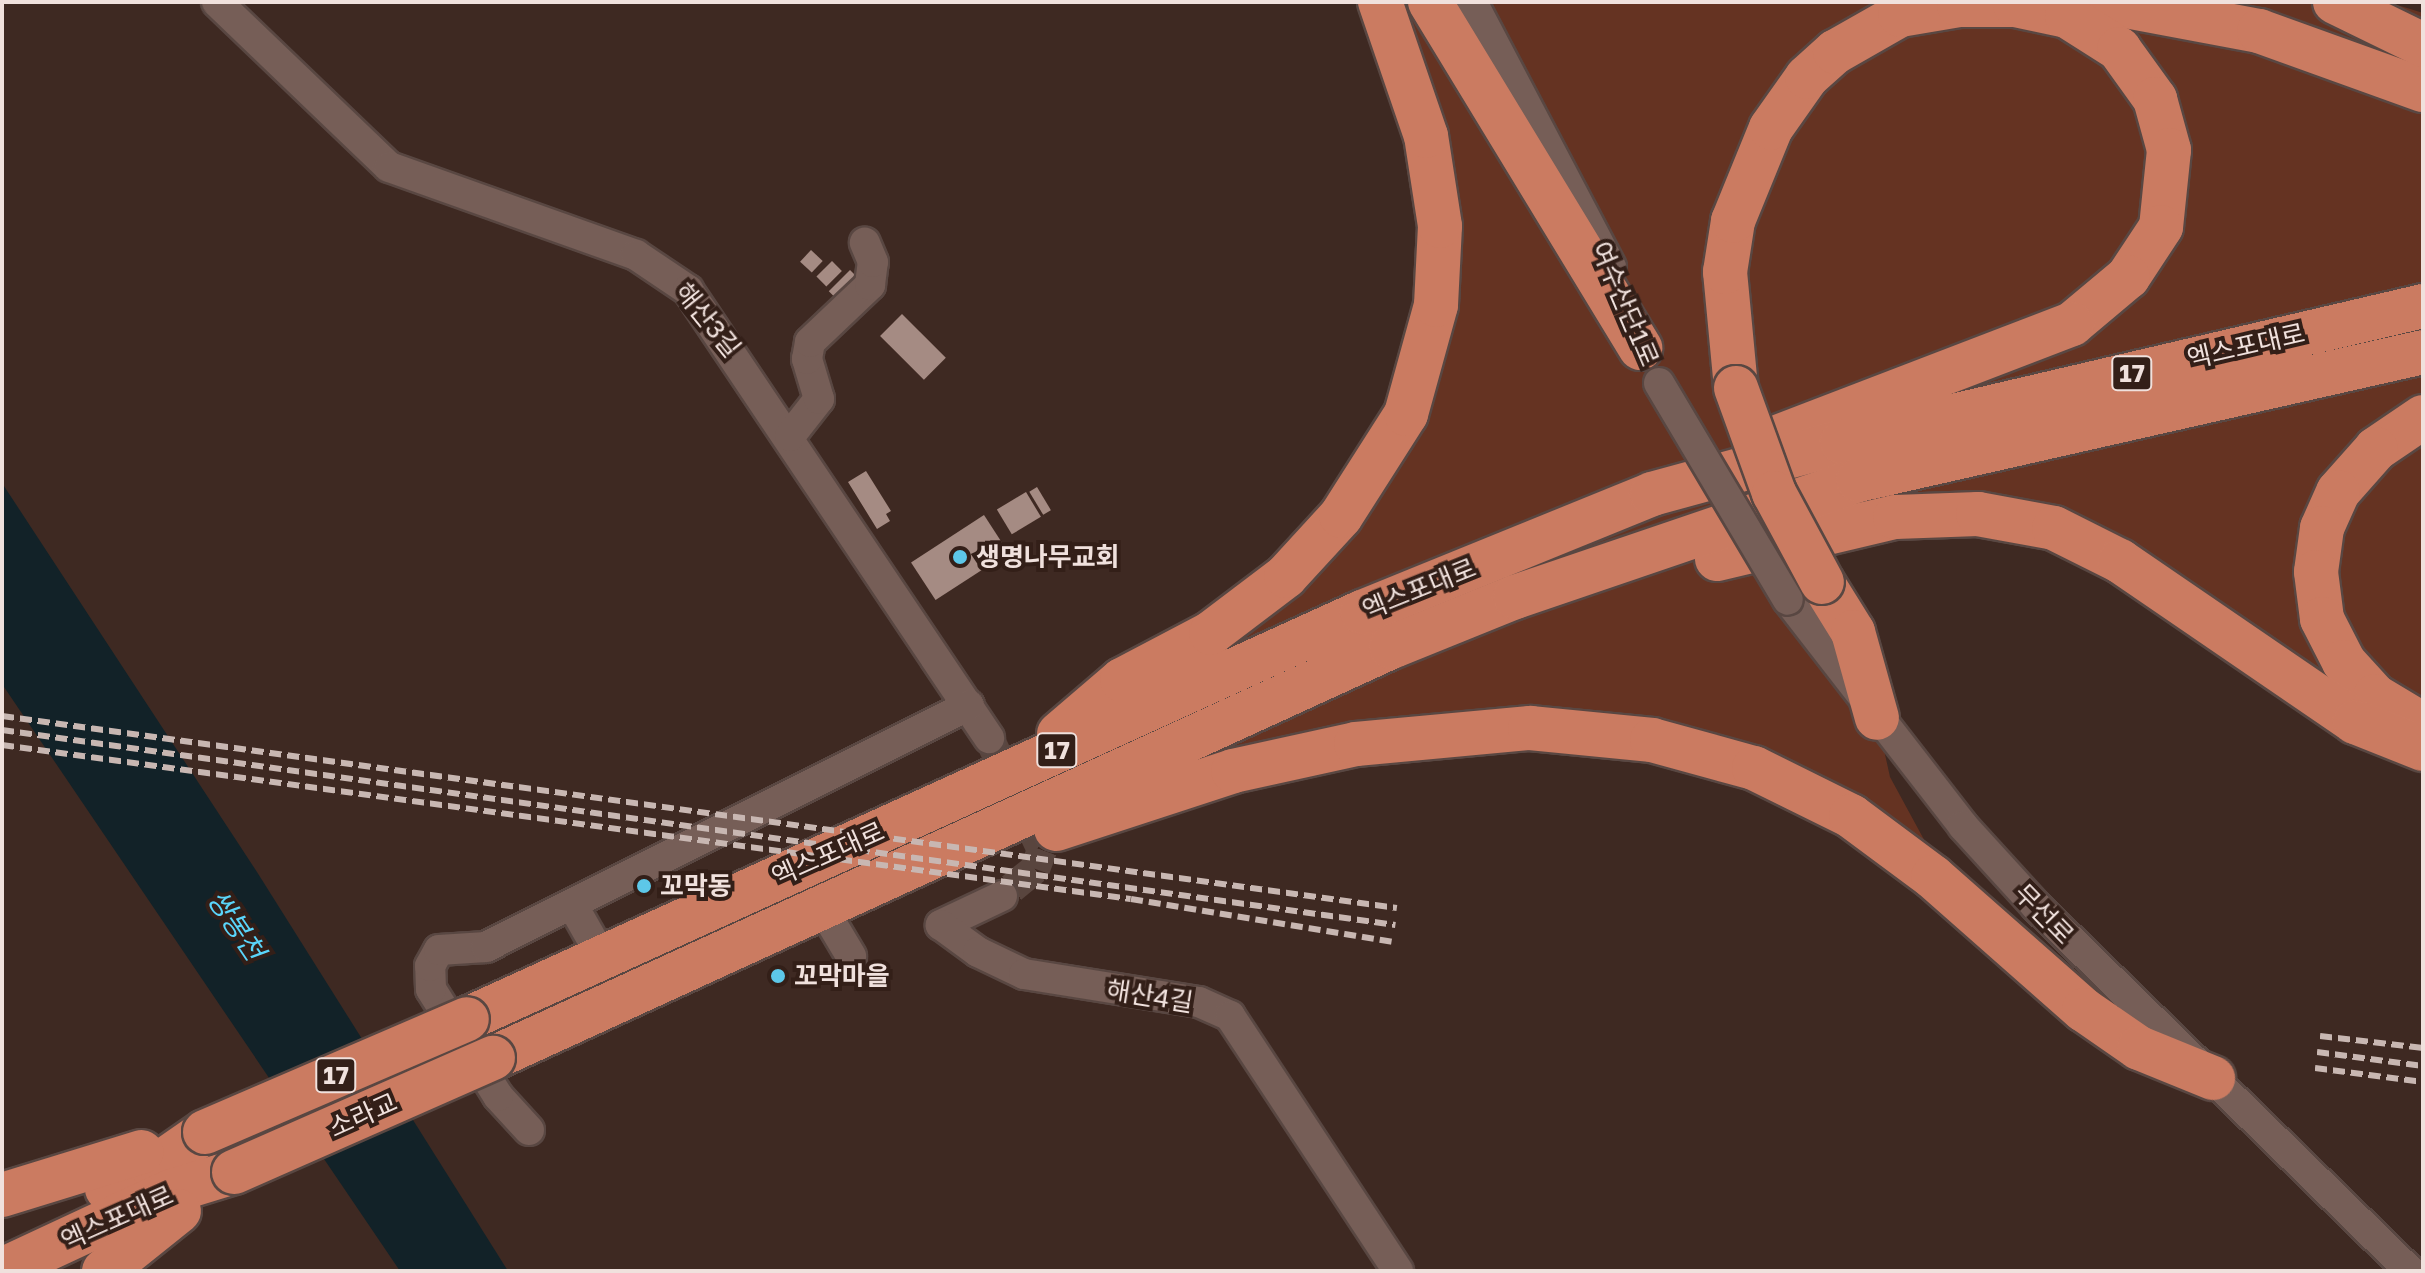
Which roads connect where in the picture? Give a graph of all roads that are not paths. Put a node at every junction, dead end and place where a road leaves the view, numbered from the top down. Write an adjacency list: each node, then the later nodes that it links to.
1 (217, 2): 17 (street, 해산3길)
2 (1380, 2): 26 (highway)
3 (1430, 2): 15 (highway)
4 (1472, 2): 15 (street, 여수산단1로)
5 (2104, 2): 11 (highway)
6 (2335, 2): 10 (highway)
7 (2388, 2): 9 (highway)
8 (1912, 9): 18 (highway); 19 (highway, bridge)
9 (2423, 13)
10 (2423, 45)
11 (2423, 90)
12 (865, 243): 17 (street)
13 (2423, 306): 18 (highway, 엑스포대로 / 17)
14 (2423, 352): 20 (highway, 엑스포대로 / 17)
15 (1649, 366): 19 (street, 여수산단1로, bridge)
16 (2423, 417): 23 (highway)
17 (790, 436): 21 (street, 해산3길)
18 (1652, 494): 26 (highway, 엑스포대로 / 17)
19 (1805, 591): 22 (highway)
20 (1391, 647): 25 (highway); 29 (highway, 엑스포대로 / 17)
21 (969, 705): 24 (street, 해산3길); 28 (street)
22 (1877, 718): 34 (street, 무선로)
23 (2423, 725)
24 (989, 738)
25 (2423, 749)
26 (1025, 765): 31 (highway, 엑스포대로 / 17)
27 (1002, 896): 44 (street, 해산4길)
28 (573, 906): 31 (street); 35 (street)
29 (823, 909): 30 (street); 33 (highway, 엑스포대로 / 17); 34 (highway)
30 (851, 956)
31 (602, 957): 32 (highway, 엑스포대로 / 17)
32 (467, 1019): 36 (highway, 소라교 / 17, bridge)
33 (493, 1058): 37 (highway, 소라교 / 17, bridge)
34 (2213, 1078): 45 (street, 무선로)
35 (529, 1130)
36 (205, 1132): 38 (highway); 40 (highway, 엑스포대로 / 17)
37 (234, 1172): 39 (highway); 41 (highway, 엑스포대로 / 17)
38 (2, 1195)
39 (179, 1211): 42 (highway); 43 (highway)
40 (2, 1236)
41 (2, 1270)
42 (52, 1271)
43 (104, 1271)
44 (1398, 1271)
45 (2410, 1271)

